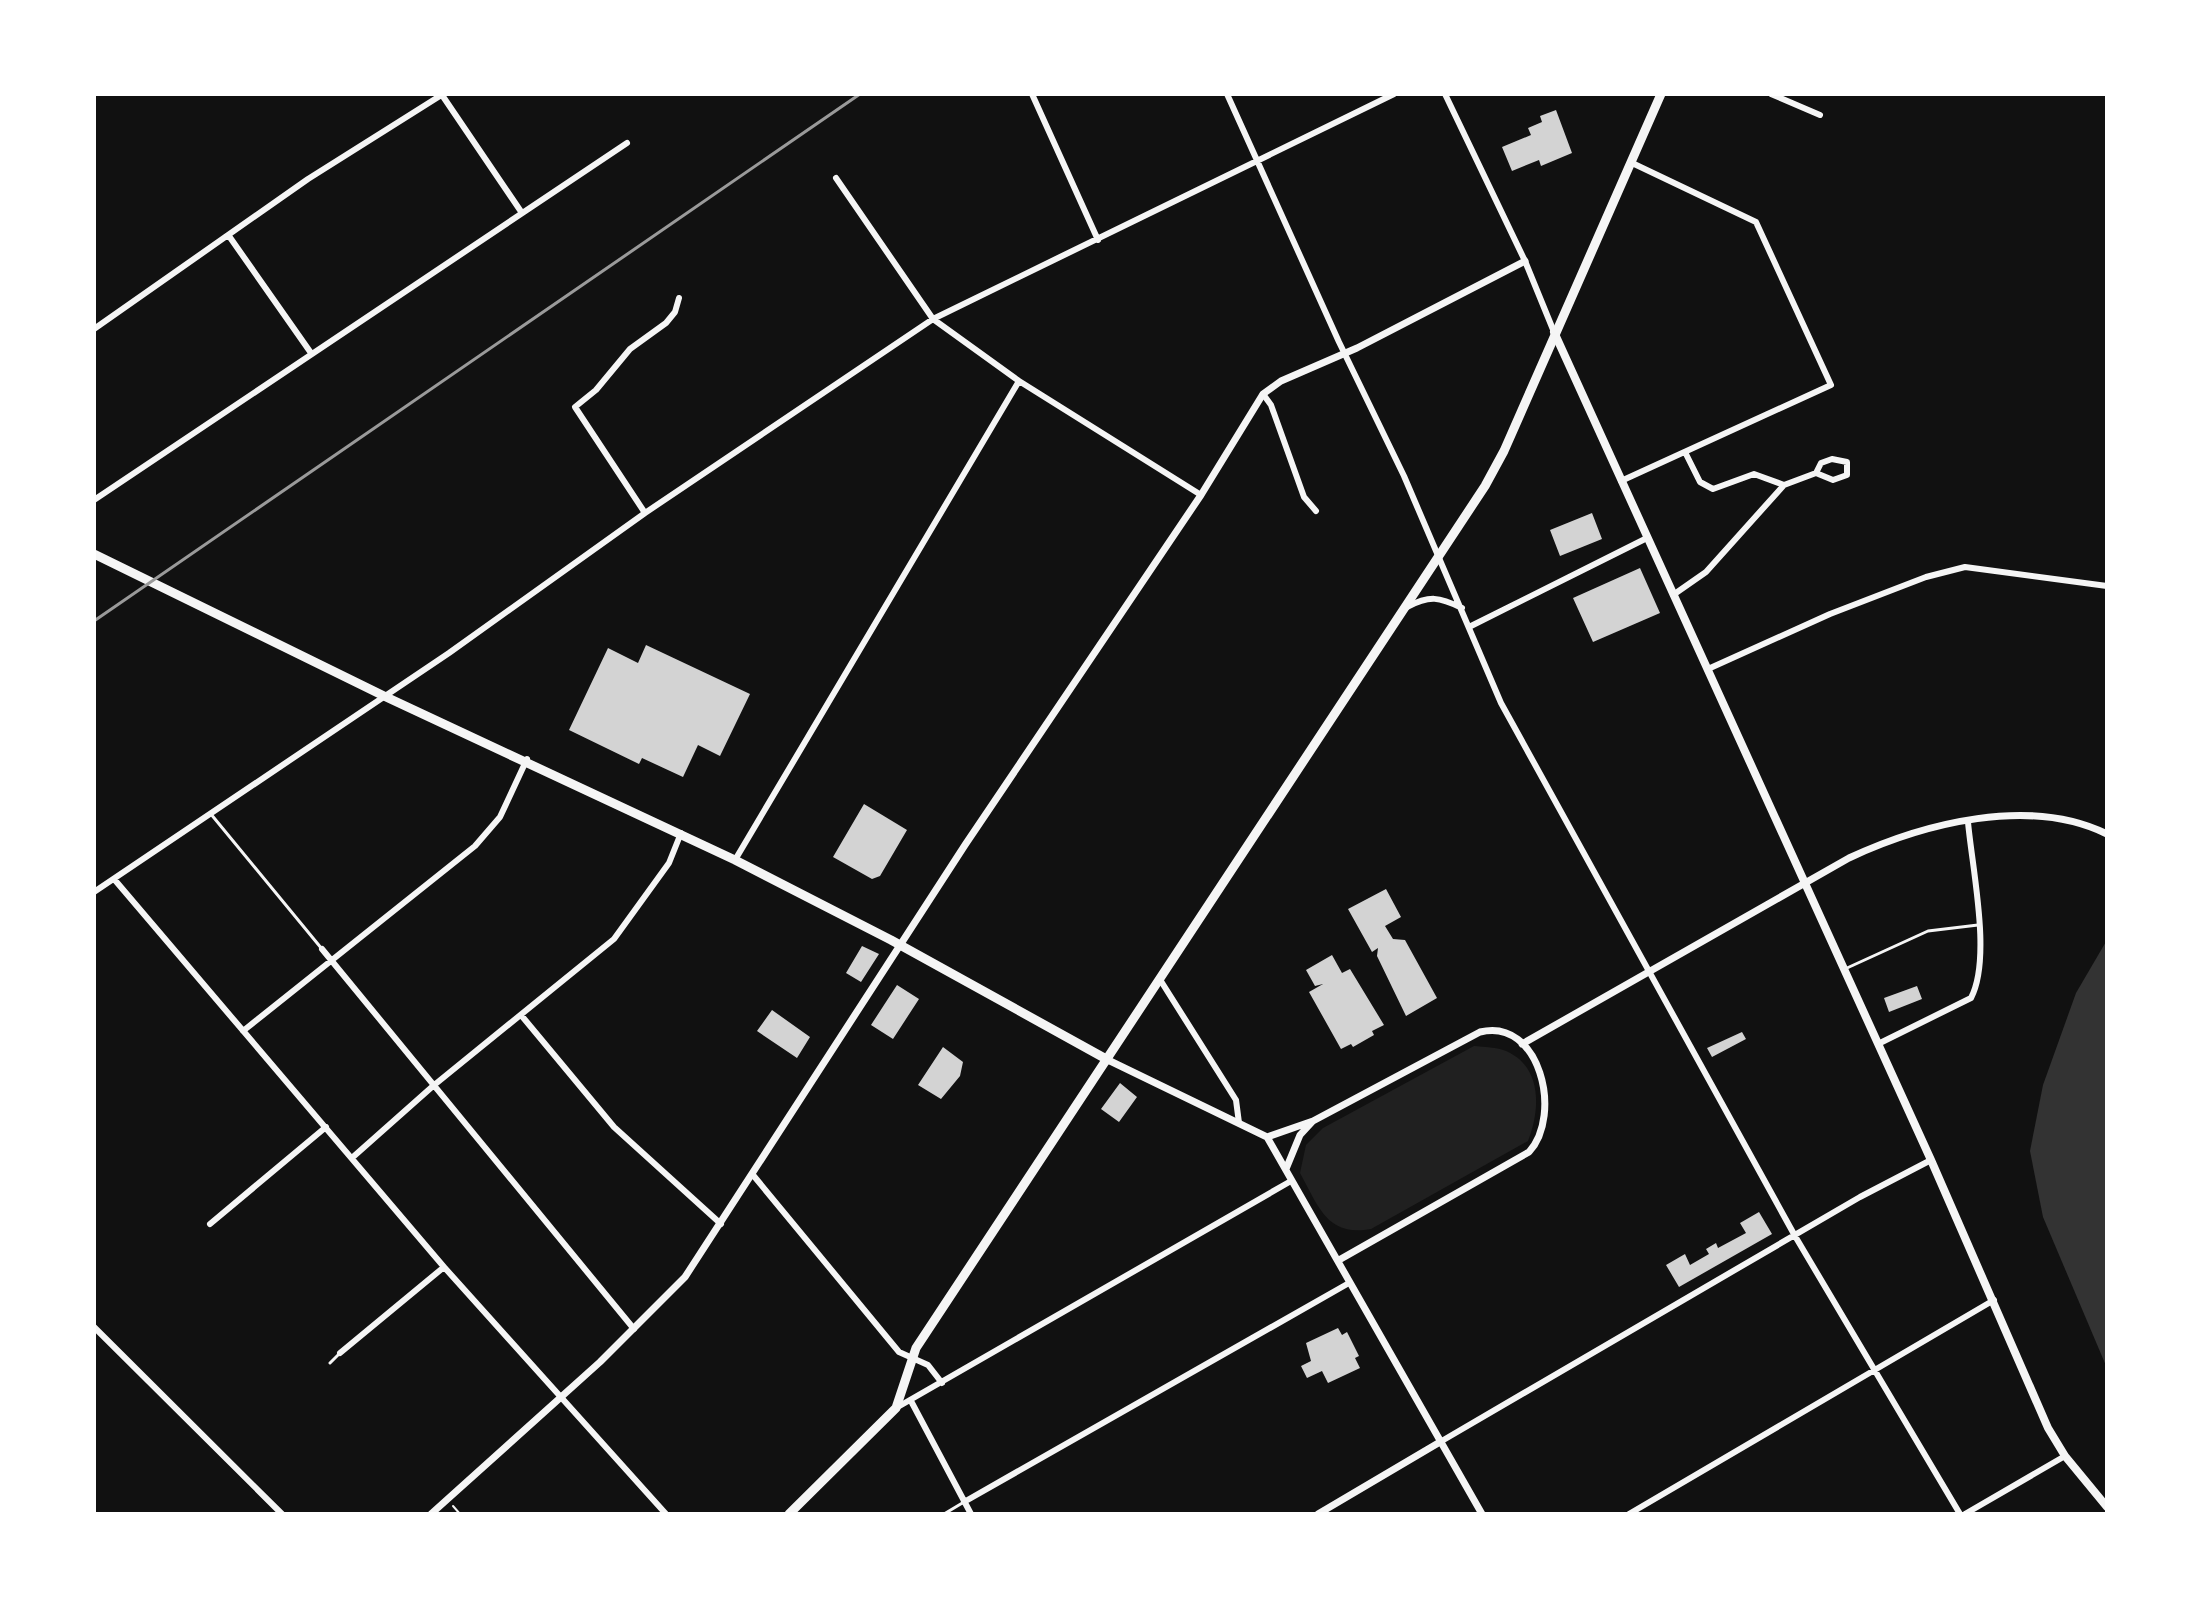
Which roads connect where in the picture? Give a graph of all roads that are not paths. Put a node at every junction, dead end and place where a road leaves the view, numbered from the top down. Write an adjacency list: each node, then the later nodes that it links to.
1 (1032, 94): 15 (street)
2 (1227, 94): 10 (street)
3 (1394, 94): 10 (street)
4 (1445, 94): 16 (street)
5 (1661, 94): 11 (main road)
6 (1771, 94): 8 (street)
7 (442, 95): 13 (street); 14 (street)
8 (1820, 115)
9 (627, 143): 13 (street)
10 (1256, 160): 15 (street); 21 (street)
11 (1630, 162): 20 (main road); 25 (street)
12 (836, 178): 18 (street)
13 (522, 213): 22 (street)
14 (229, 236): 19 (street); 22 (street)
15 (1098, 240): 18 (street)
16 (1525, 261): 20 (street); 21 (street)
17 (679, 298): 32 (street)
18 (933, 319): 23 (street); 32 (street)
19 (94, 329)
20 (1554, 332): 27 (main road); 35 (main road)
21 (1345, 352): 24 (street); 35 (street)
22 (311, 353): 30 (street)
23 (1019, 381): 29 (street); 48 (street)
24 (1263, 394): 29 (street); 31 (street)
25 (1685, 452): 27 (street); 28 (street)
26 (1816, 473): 26 (street); 28 (street)
27 (1621, 481): 33 (main road)
28 (1784, 485): 37 (street)
29 (1201, 495): 53 (street)
30 (94, 500)
31 (1316, 511)
32 (645, 513): 42 (street)
33 (1645, 539): 37 (main road); 40 (street)
34 (94, 554): 42 (main road)
35 (1440, 557): 38 (main road); 39 (street)
36 (2107, 586): 41 (street)
37 (1673, 595): 41 (main road)
38 (1407, 607): 39 (street); 58 (main road)
39 (1464, 609): 40 (street)
40 (1471, 626): 57 (street)
41 (1708, 669): 50 (main road)
42 (384, 696): 43 (main road); 44 (street)
43 (527, 759): 47 (main road); 55 (street)
44 (210, 813): 49 (street); 54 (lane)
45 (1968, 822): 46 (street); 50 (street); 52 (street)
46 (2106, 832)
47 (681, 833): 48 (main road); 59 (street)
48 (735, 860): 53 (main road)
49 (114, 879): 51 (street); 60 (street)
50 (1805, 884): 56 (main road); 57 (street)
51 (94, 892)
52 (1978, 925): 56 (lane); 62 (street)
53 (901, 946): 63 (main road); 72 (street)
54 (322, 949): 55 (street)
55 (332, 961): 60 (street); 64 (street)
56 (1843, 969): 62 (main road)
57 (1652, 972): 61 (street); 76 (street)
58 (1159, 978): 63 (main road); 66 (street)
59 (521, 1015): 64 (street); 75 (street)
60 (243, 1031): 67 (street)
61 (1522, 1044): 65 (street); 77 (street)
62 (1878, 1044): 70 (main road)
63 (1108, 1060): 66 (street); 84 (main road)
64 (433, 1086): 69 (street); 82 (street)
65 (1313, 1121): 68 (street); 71 (street)
66 (1239, 1123): 68 (street)
67 (326, 1127): 69 (street); 74 (street)
68 (1267, 1137): 71 (street)
69 (353, 1157): 78 (street)
70 (1931, 1160): 76 (street); 80 (main road)
71 (1286, 1169): 73 (street)
72 (753, 1175): 75 (street); 84 (street)
73 (1291, 1181): 77 (street); 87 (street)
74 (210, 1224)
75 (721, 1224): 82 (street)
76 (1795, 1236): 86 (street); 91 (street)
77 (1339, 1260): 79 (street)
78 (444, 1267): 83 (street); 88 (street)
79 (1349, 1283): 91 (street); 93 (street)
80 (1994, 1300): 86 (street); 92 (main road)
81 (94, 1327): 95 (street)
82 (634, 1329): 88 (street)
83 (340, 1353): 85 (lane)
84 (912, 1360): 87 (street); 90 (main road)
85 (330, 1363)
86 (1876, 1367): 103 (street); 104 (street)
87 (942, 1383): 89 (street)
88 (563, 1395): 96 (street); 97 (street)
89 (911, 1401): 90 (street); 93 (street)
90 (896, 1408): 98 (main road)
91 (1440, 1442): 101 (street); 102 (street)
92 (2065, 1456): 94 (main road); 104 (street)
93 (964, 1502): 99 (lane); 100 (street)
94 (2107, 1507)
95 (282, 1514)
96 (431, 1514)
97 (666, 1514)
98 (789, 1514)
99 (944, 1514)
100 (971, 1514)
101 (1318, 1514)
102 (1482, 1514)
103 (1629, 1514)
104 (1962, 1514)

